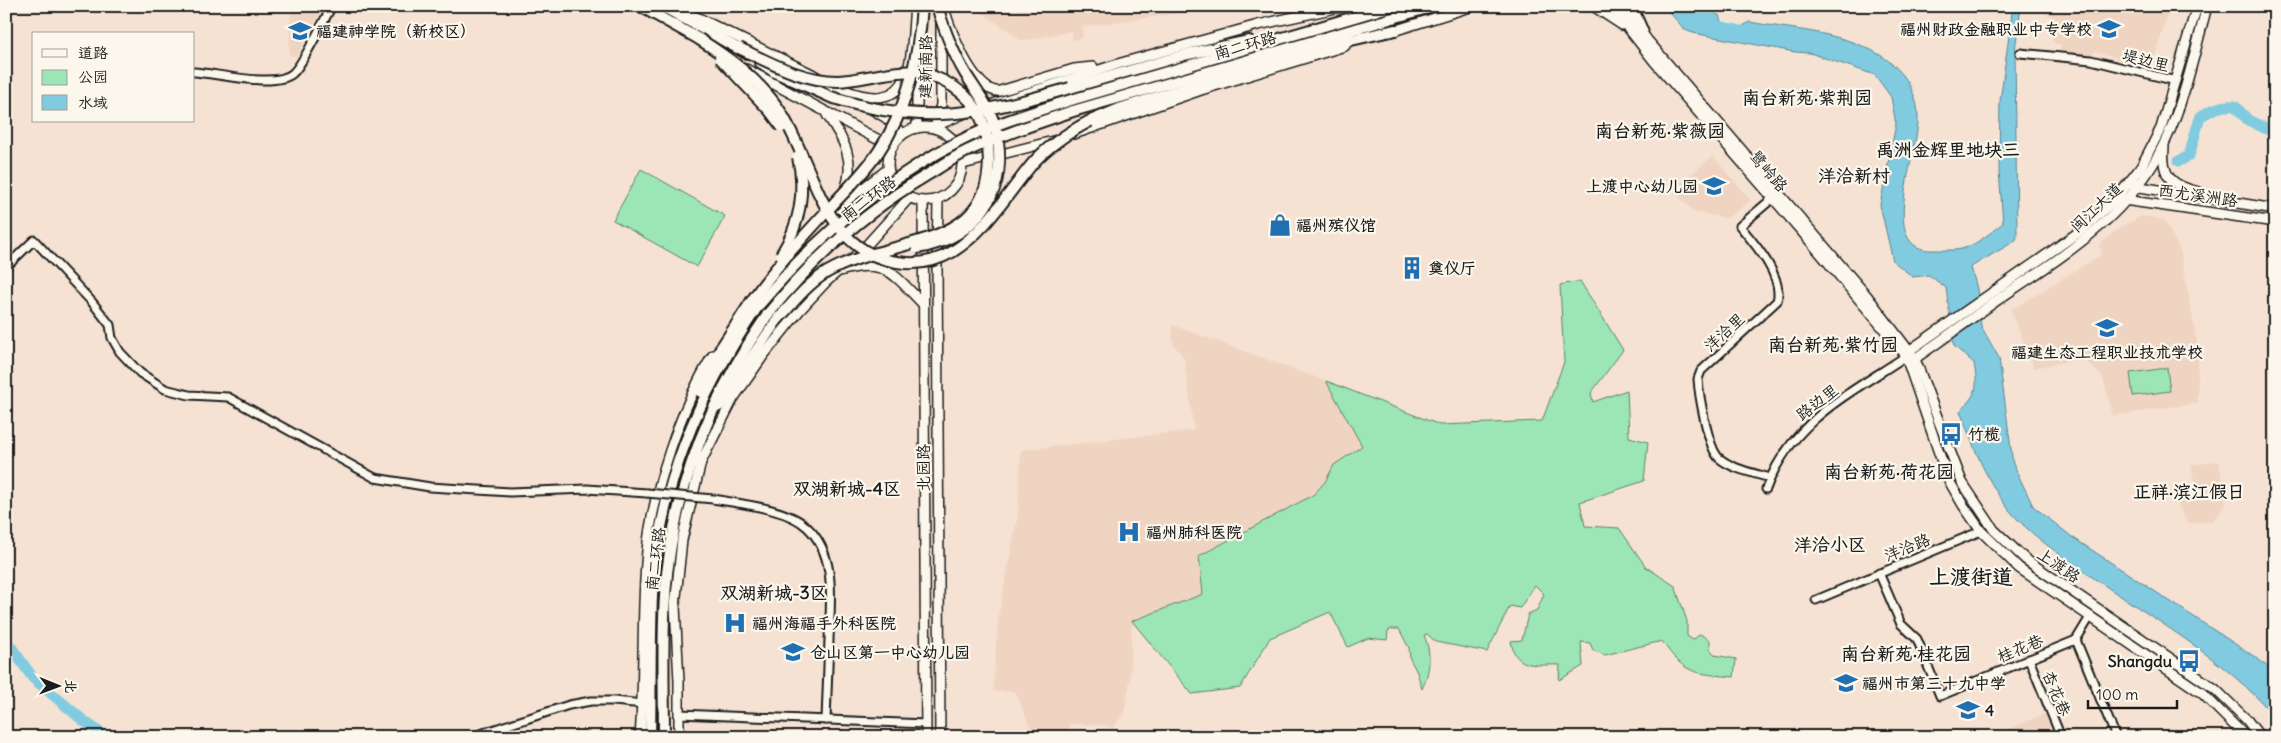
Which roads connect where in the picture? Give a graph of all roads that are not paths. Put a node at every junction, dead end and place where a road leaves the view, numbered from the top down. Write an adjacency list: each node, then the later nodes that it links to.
1 (332, 6): 29 (street)
2 (632, 6): 32 (main road)
3 (640, 6): 23 (highway)
4 (662, 6): 23 (highway)
5 (674, 6): 30 (main road)
6 (916, 6): 30 (main road); 34 (main road, 建新南路)
7 (922, 6): 55 (highway, bridge)
8 (941, 6): 28 (main road); 33 (main road, 建新南路); 52 (highway, bridge)
9 (1345, 6): 28 (main road)
10 (1392, 6): 19 (highway, 南二环路)
11 (1434, 6): 22 (highway, 南二环路)
12 (1473, 6): 20 (main road)
13 (1593, 6): 21 (main road)
14 (1611, 6): 21 (main road, 鹭岭路)
15 (1622, 6): 24 (main road, 鹭岭路)
16 (1633, 6): 24 (street)
17 (2197, 6): 31 (main road, 闽江大道)
18 (2207, 6): 36 (main road, 闽江大道)
19 (1323, 26): 25 (highway, bridge); 56 (highway, 南二环路, bridge)
20 (1395, 30): 26 (highway); 38 (main road)
21 (1629, 30): 43 (main road, 鹭岭路)
22 (1342, 33): 26 (highway); 59 (highway, 南二环路, bridge)
23 (702, 34): 25 (highway); 26 (highway, bridge); 55 (highway, bridge)
24 (1648, 41): 58 (main road, 鹭岭路)
25 (739, 48): 52 (highway, bridge)
26 (1303, 51)
27 (2020, 53): 31 (street, 堤边里)
28 (1121, 63): 33 (main road)
29 (195, 72)
30 (812, 74): 35 (main road)
31 (2176, 81): 40 (main road, 闽江大道)
32 (825, 113): 37 (main road); 48 (main road)
33 (933, 127): 34 (main road); 38 (main road)
34 (917, 128): 35 (main road)
35 (903, 134): 37 (main road)
36 (2164, 145): 41 (main road, 闽江大道); 49 (main road)
37 (892, 147): 39 (main road)
38 (963, 164): 44 (main road)
39 (888, 169): 42 (main road); 48 (main road)
40 (2128, 185): 41 (main road, 西尤溪洲路); 45 (main road, 闽江大道)
41 (2138, 186): 46 (main road, 闽江大道); 49 (main road, 西尤溪洲路)
42 (908, 198): 47 (main road); 54 (main road)
43 (1773, 198): 58 (main road, 鹭岭路); 60 (street, 洋洽里)
44 (938, 199): 47 (main road); 78 (main road, 北园路)
45 (2116, 199): 46 (main road, 西尤溪洲路); 58 (main road, 闽江大道)
46 (2128, 200): 51 (main road, 西尤溪洲路); 58 (main road, 闽江大道)
47 (923, 202): 57 (main road, 北园路)
48 (840, 204): 68 (main road)
49 (2238, 204): 50 (main road, 西尤溪洲路)
50 (2275, 209)
51 (2275, 222)
52 (882, 252): 59 (highway, bridge)
53 (6, 267): 70 (street, bridge)
54 (837, 272): 57 (main road); 69 (main road)
55 (768, 277): 56 (highway, bridge)
56 (754, 304): 74 (highway, 南二环路)
57 (923, 304): 71 (main road, 北园路)
58 (1909, 357): 60 (street, 路边里); 62 (main road, 上渡路); 82 (main road, 上渡路)
59 (703, 430): 75 (highway, 南二环路)
60 (1770, 478): 61 (street, 路边里)
61 (1766, 489)
62 (1981, 531): 63 (street, 洋洽路); 65 (main road, 上渡路)
63 (1879, 573): 64 (street, 洋洽路); 67 (street, 桂花巷)
64 (1816, 600)
65 (2090, 617): 66 (street); 81 (main road, 上渡路)
66 (2076, 640): 67 (street, 桂花巷); 80 (street)
67 (2029, 659): 79 (street, 杏花巷)
68 (642, 704): 72 (street); 73 (main road)
69 (679, 714): 70 (street); 76 (main road)
70 (826, 720): 71 (street)
71 (926, 724): 77 (main road, 北园路)
72 (471, 737)
73 (640, 737)
74 (650, 737)
75 (664, 737)
76 (679, 737)
77 (926, 737)
78 (940, 737)
79 (2061, 737)
80 (2116, 737)
81 (2246, 737)
82 (2260, 737)

